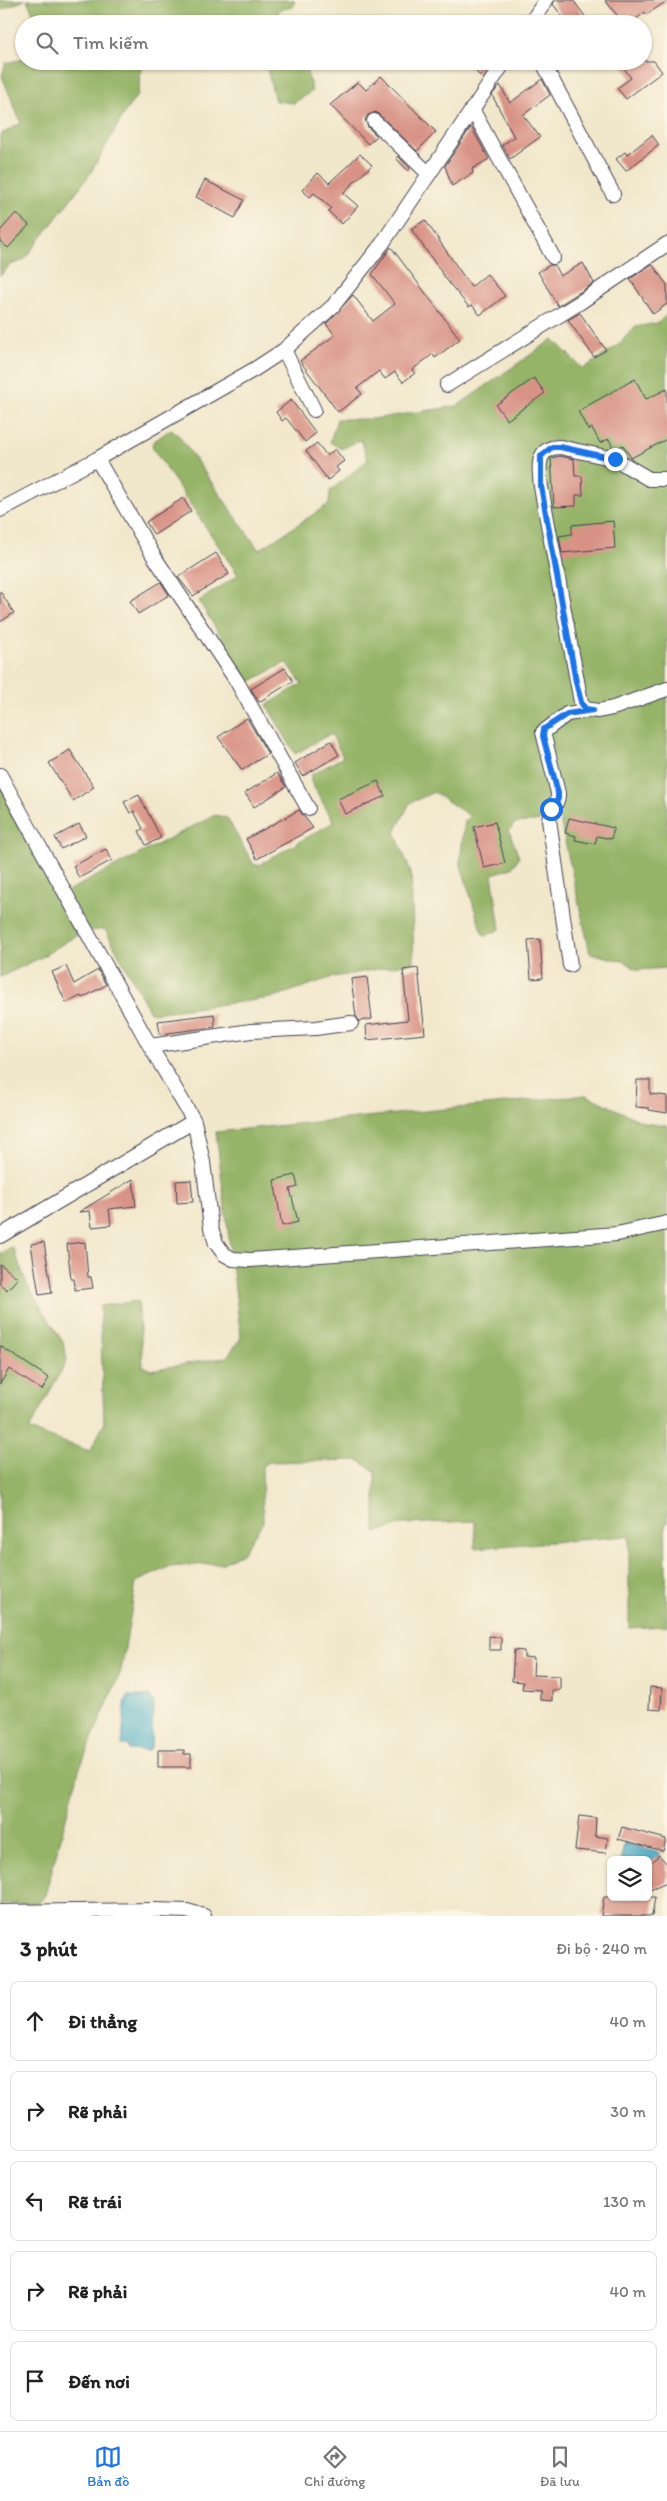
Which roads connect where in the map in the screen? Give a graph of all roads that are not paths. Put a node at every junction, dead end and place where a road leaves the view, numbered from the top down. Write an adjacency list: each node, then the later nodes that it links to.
1 (546, 0): 2 (street)
2 (536, 15)
3 (499, 70): 5 (street)
4 (547, 70): 8 (street)
5 (472, 109): 7 (street); 10 (street)
6 (374, 121): 7 (street)
7 (428, 174): 11 (street)
8 (613, 194)
9 (667, 244): 12 (street)
10 (553, 257)
11 (284, 350): 13 (street); 14 (street)
12 (447, 385)
13 (314, 410)
14 (97, 460): 16 (street); 20 (street)
15 (667, 479): 18 (street)
16 (0, 510)
17 (667, 690): 18 (street)
18 (593, 710): 21 (street)
19 (0, 775): 23 (street)
20 (308, 808)
21 (570, 965)
22 (351, 1023): 23 (street)
23 (150, 1046): 24 (street)
24 (194, 1121): 25 (street); 26 (street)
25 (667, 1223)
26 (0, 1236)
27 (0, 1912): 28 (street)
28 (47, 1914): 29 (street)
29 (204, 1916)

